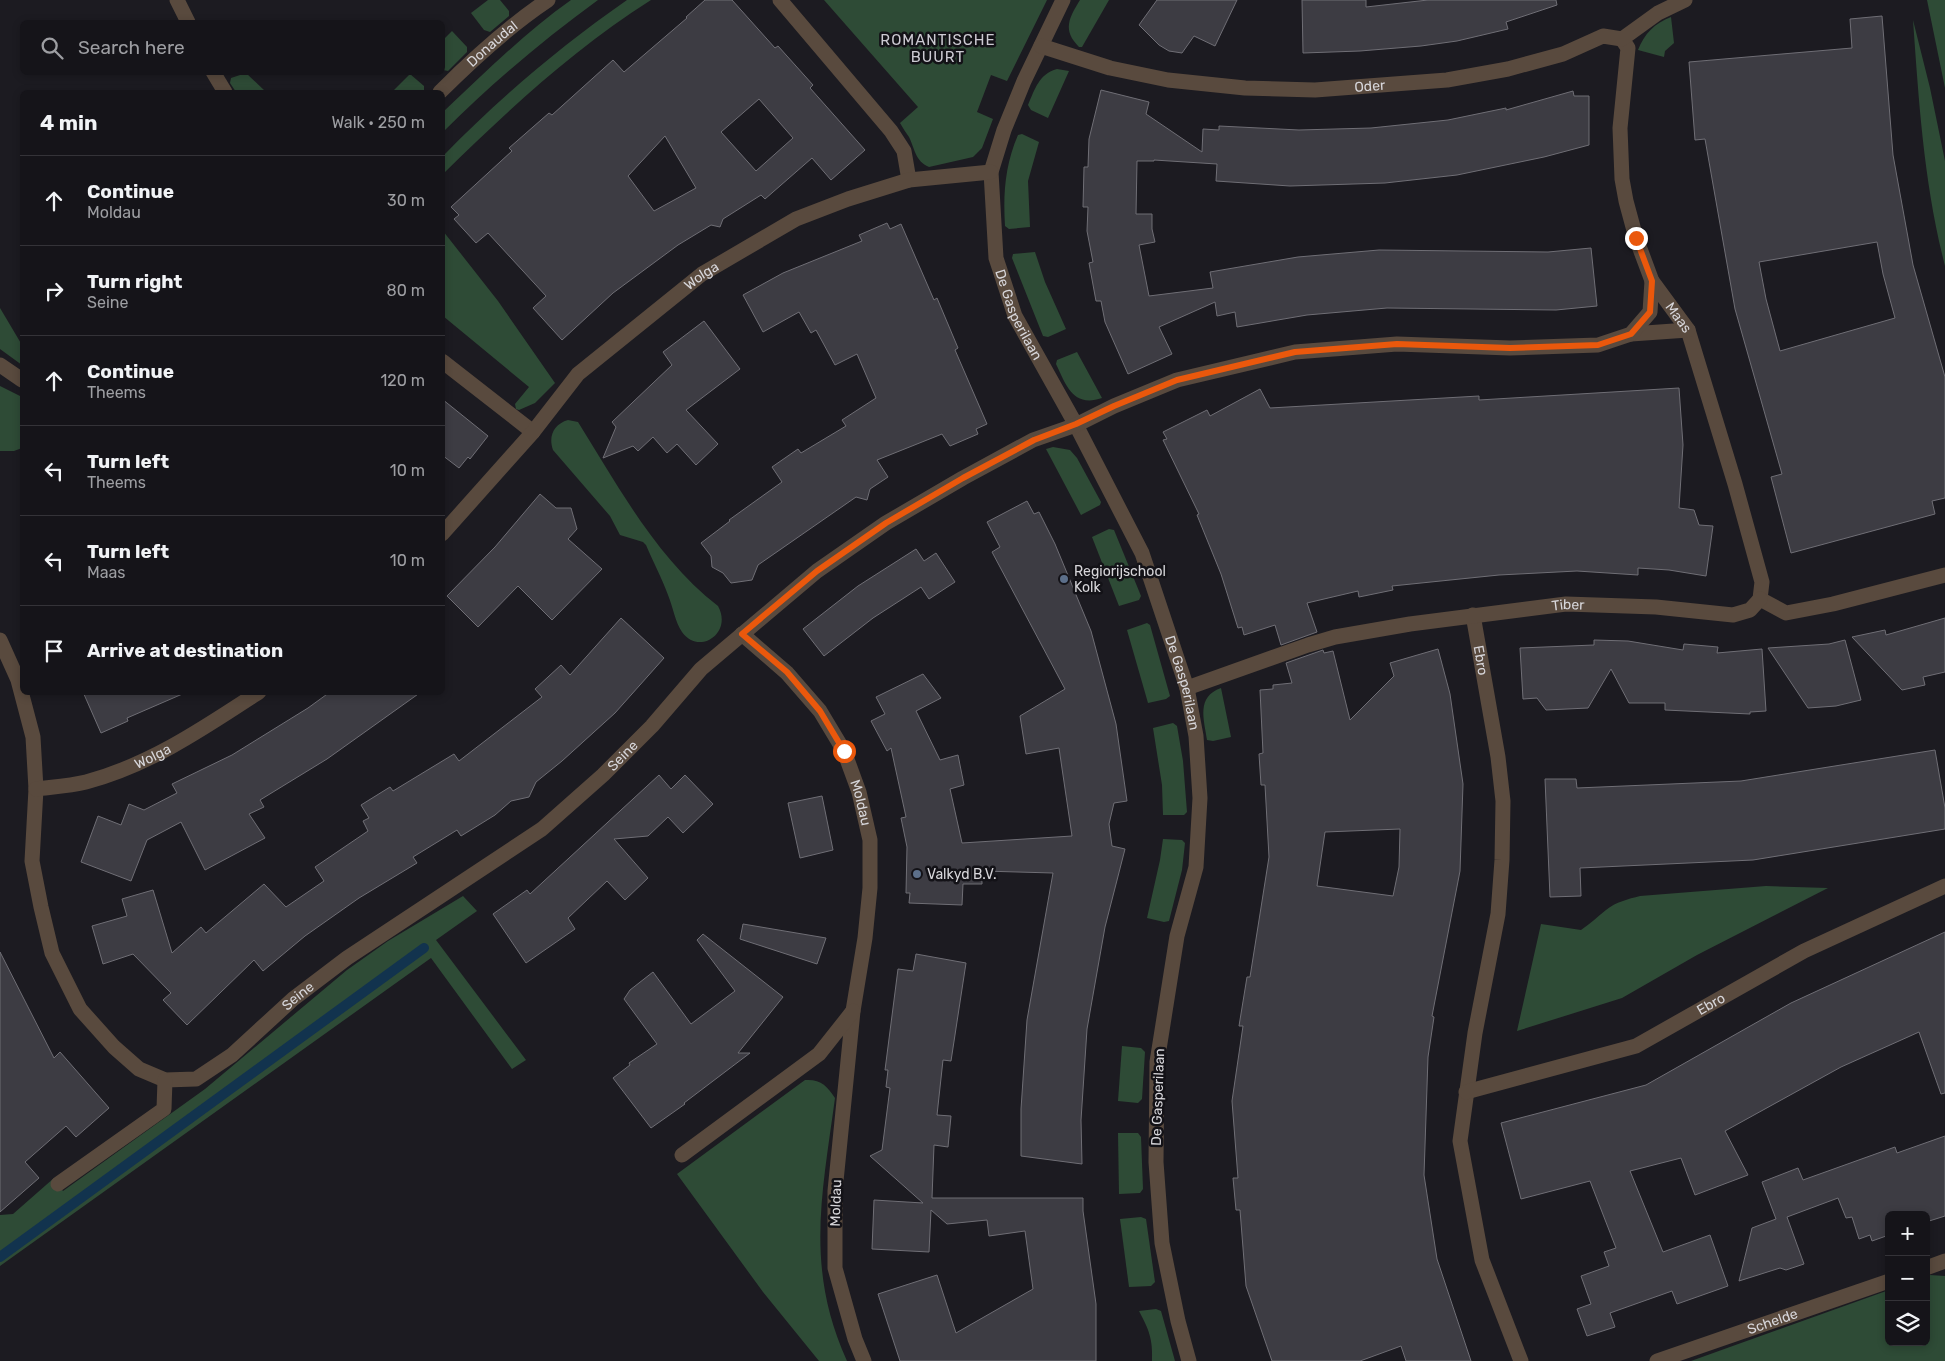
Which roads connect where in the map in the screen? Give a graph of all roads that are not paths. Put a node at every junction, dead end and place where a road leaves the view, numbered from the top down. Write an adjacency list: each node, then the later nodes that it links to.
1 (177, 0): 6 (street)
2 (548, 0): 11 (street, Donaudal)
3 (780, 0): 13 (street)
4 (1063, 0): 8 (street, De Gasperilaan)
5 (1685, 0): 7 (street)
6 (187, 20)
7 (1622, 39): 8 (street, Oder); 14 (street, Maas)
8 (1041, 46): 12 (street, De Gasperilaan)
9 (215, 75): 10 (street)
10 (225, 90)
11 (442, 90)
12 (991, 172): 13 (street, Wolga); 20 (street, De Gasperilaan)
13 (909, 180): 21 (street, Wolga)
14 (1652, 281): 15 (street, Maas); 16 (street)
15 (1688, 330): 16 (street, Seine); 24 (street, Maas)
16 (1631, 334): 20 (street, Seine)
17 (445, 363): 21 (street)
18 (0, 365): 19 (street)
19 (20, 379)
20 (1076, 424): 26 (street, Seine); 29 (street, De Gasperilaan)
21 (533, 432): 22 (street, Wolga)
22 (445, 531)
23 (1945, 574): 24 (street)
24 (1760, 599): 25 (street, Tiber)
25 (1473, 615): 29 (street, Tiber); 36 (street, Ebro)
26 (742, 634): 34 (street, Moldau); 35 (street, Seine)
27 (0, 640): 28 (street, Seine)
28 (20, 688)
29 (1187, 688): 43 (street, De Gasperilaan)
30 (22, 695): 32 (street, Seine)
31 (254, 695): 32 (street, Wolga)
32 (36, 788): 35 (street, Seine)
33 (1945, 886): 36 (street, Ebro)
34 (853, 1011): 37 (street, Moldau); 42 (street, Moldau)
35 (165, 1080): 38 (street)
36 (1466, 1092): 44 (street, Ebro)
37 (682, 1155)
38 (58, 1184)
39 (1945, 1261): 40 (street)
40 (1930, 1267)
41 (1885, 1282): 45 (street, Schelde)
42 (864, 1361)
43 (1189, 1361)
44 (1521, 1361)
45 (1657, 1361)

